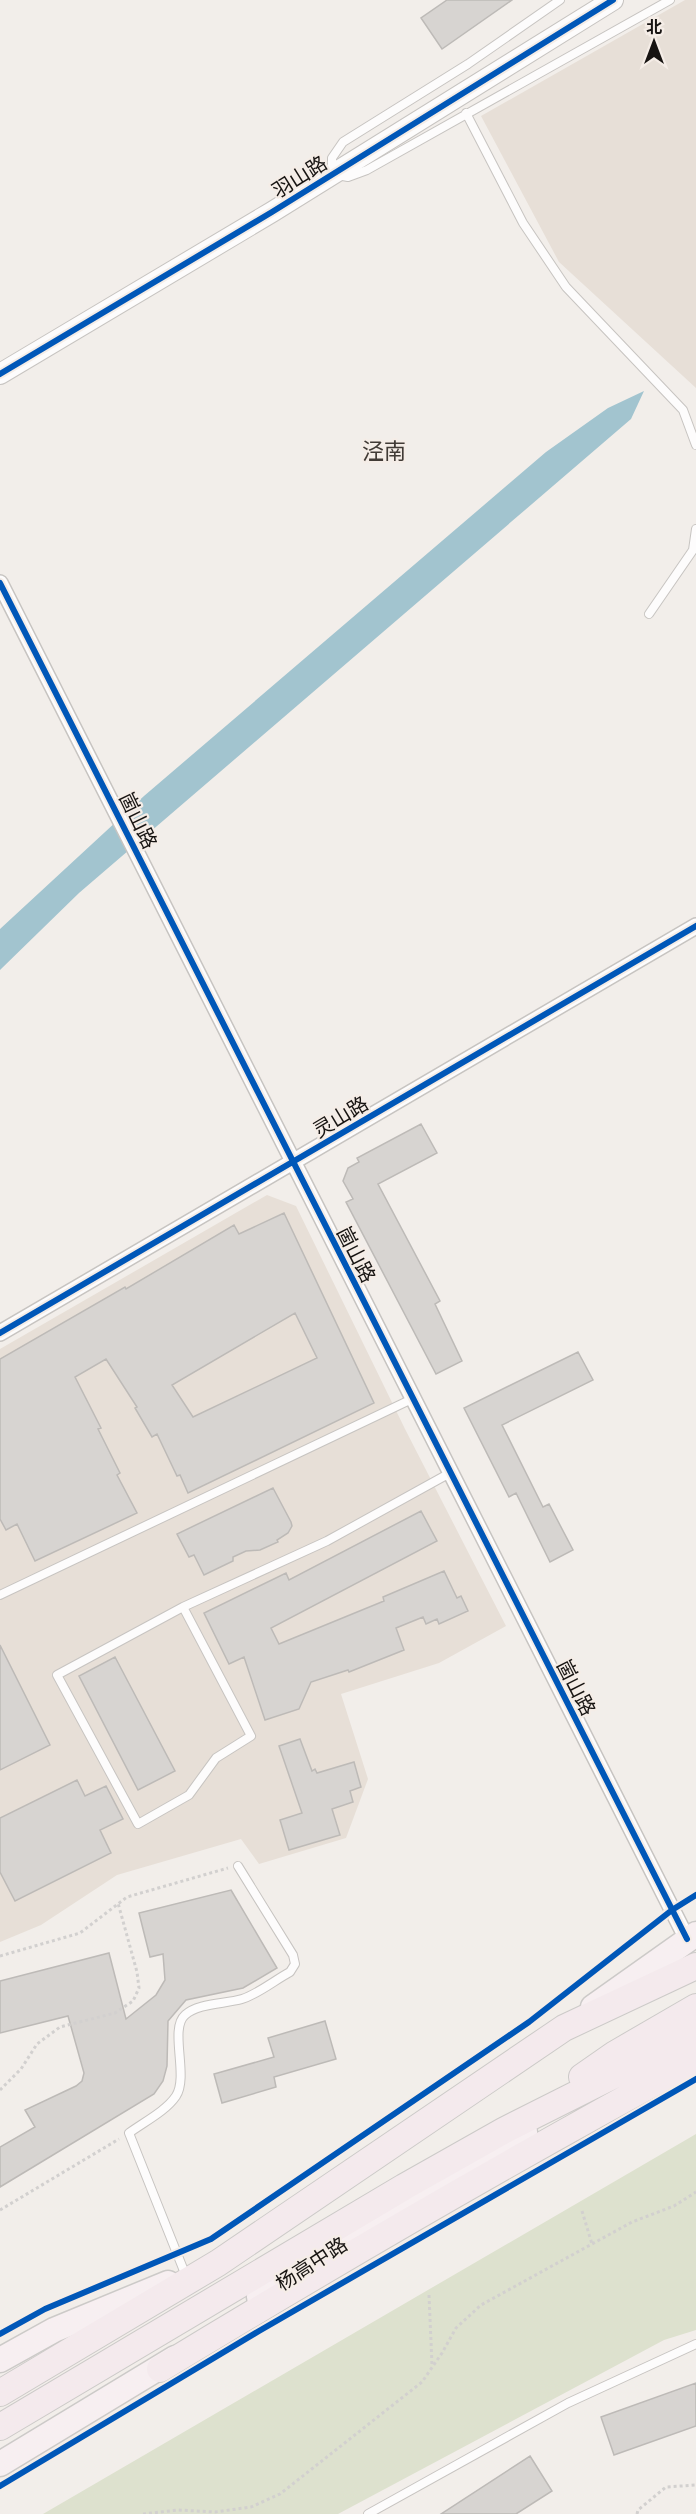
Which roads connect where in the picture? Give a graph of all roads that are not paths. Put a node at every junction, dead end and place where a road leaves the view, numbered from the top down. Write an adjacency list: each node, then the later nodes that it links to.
1 (560, 0): 5 (lane)
2 (613, 0): 5 (street, 羽山路)
3 (670, 0): 4 (lane)
4 (466, 113): 5 (lane); 7 (lane)
5 (332, 174): 6 (street, 羽山路)
6 (0, 374)
7 (696, 445)
8 (696, 529): 10 (lane)
9 (0, 583): 12 (street, 崮山路)
10 (649, 614)
11 (696, 926): 12 (street, 灵山路)
12 (293, 1164): 13 (street, 灵山路); 14 (street, 崮山路)
13 (0, 1333)
14 (412, 1399): 15 (street, 崮山路); 16 (lane)
15 (450, 1473): 17 (lane); 19 (street, 崮山路)
16 (0, 1595)
17 (183, 1607): 17 (lane)
18 (238, 1866): 28 (lane)
19 (692, 1936): 22 (main road)
20 (696, 1966): 22 (highway)
21 (696, 2007): 26 (highway)
22 (564, 2028): 27 (highway)
23 (696, 2034): 25 (highway, 杨高中路)
24 (696, 2060): 31 (highway)
25 (627, 2069): 26 (highway, 杨高中路); 31 (main road, 杨高中路)
26 (505, 2130): 33 (highway, 杨高中路)
27 (218, 2262): 28 (main road); 32 (highway)
28 (186, 2276): 30 (main road)
29 (696, 2344): 35 (lane)
30 (0, 2360)
31 (160, 2369): 34 (main road, 杨高中路)
32 (0, 2393)
33 (0, 2427)
34 (0, 2464)
35 (368, 2514)

